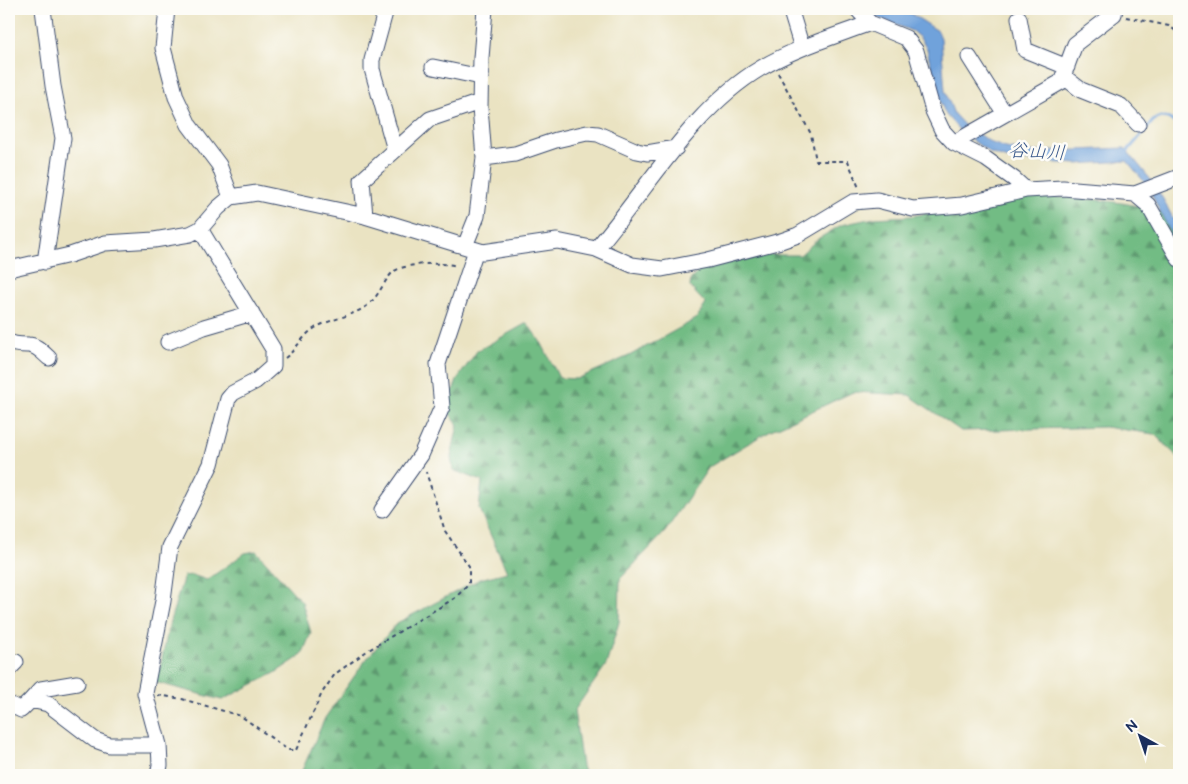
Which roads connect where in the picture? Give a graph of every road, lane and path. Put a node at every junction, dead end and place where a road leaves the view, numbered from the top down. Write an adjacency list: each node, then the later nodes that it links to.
1 (43, 9): 34 (street)
2 (167, 9): 26 (street)
3 (386, 9): 22 (street)
4 (485, 9): 16 (street)
5 (793, 9): 11 (street)
6 (857, 9): 9 (street)
7 (1115, 12): 10 (path); 15 (street)
8 (1020, 18): 15 (street)
9 (870, 23): 11 (street); 20 (street)
10 (1179, 33)
11 (802, 48): 13 (street)
12 (969, 57): 18 (street)
13 (772, 62): 21 (street); 28 (path)
14 (433, 67): 16 (street)
15 (1065, 72): 18 (street); 19 (street)
16 (481, 77): 17 (street)
17 (480, 102): 22 (street); 23 (street)
18 (1005, 114): 20 (street)
19 (1138, 124)
20 (954, 143): 25 (street)
21 (676, 148): 23 (street); 32 (street)
22 (395, 150): 29 (street)
23 (484, 158): 31 (street)
24 (1179, 177): 27 (street)
25 (1026, 190): 27 (street); 28 (street)
26 (231, 197): 29 (street); 30 (street)
27 (1143, 197): 33 (street)
28 (863, 201): 32 (street)
29 (365, 216): 31 (street)
30 (200, 229): 34 (street); 37 (street)
31 (470, 248): 32 (street); 36 (street)
32 (596, 249)
33 (1179, 259)
34 (45, 262): 35 (street)
35 (9, 269)
36 (470, 270): 41 (path); 42 (street)
37 (252, 313): 39 (street); 41 (street)
38 (9, 342): 40 (street)
39 (168, 342)
40 (49, 358)
41 (273, 366): 45 (street)
42 (421, 455): 43 (street); 45 (path)
43 (382, 510)
44 (77, 683): 46 (street)
45 (145, 692): 48 (street)
46 (31, 700): 47 (street); 48 (street)
47 (9, 704)
48 (159, 745): 49 (street)
49 (158, 775)

